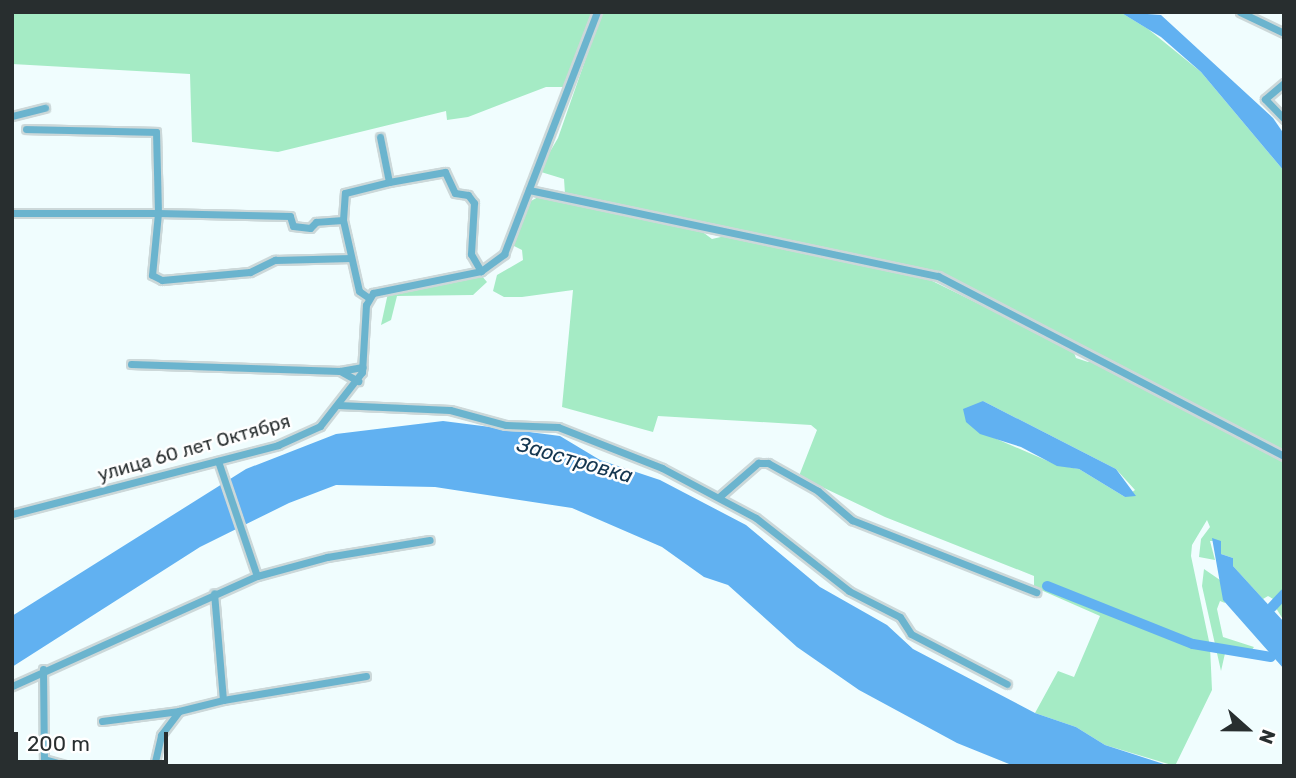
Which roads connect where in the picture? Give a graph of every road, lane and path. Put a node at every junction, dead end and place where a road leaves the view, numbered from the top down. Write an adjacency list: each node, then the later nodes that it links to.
1 (597, 12): 11 (street)
2 (1240, 12): 3 (street)
3 (1284, 33)
4 (1284, 83): 7 (street)
5 (46, 108): 6 (street)
6 (12, 116)
7 (1284, 119)
8 (26, 129): 13 (street)
9 (380, 137): 10 (street)
10 (389, 182): 14 (street); 16 (street)
11 (529, 190): 16 (street); 23 (street)
12 (12, 213): 13 (street)
13 (158, 213): 14 (street); 15 (street)
14 (343, 220): 15 (street)
15 (351, 258): 17 (street)
16 (481, 271): 17 (street)
17 (369, 298): 19 (street, улица 60 лет Октября)
18 (131, 363): 20 (street)
19 (363, 367): 20 (street); 21 (street, улица 60 лет Октября)
20 (341, 371): 21 (street)
21 (358, 381): 22 (street, улица 60 лет Октября)
22 (338, 405): 24 (street, улица 60 лет Октября); 25 (street)
23 (1284, 456)
24 (218, 461): 26 (street, улица 60 лет Октября); 28 (street)
25 (719, 497): 29 (street); 33 (street)
26 (12, 514)
27 (430, 540): 28 (street)
28 (257, 576): 30 (street)
29 (1036, 592)
30 (214, 593): 31 (street); 35 (street)
31 (43, 669): 34 (street); 38 (street)
32 (366, 676): 35 (street)
33 (1007, 684)
34 (12, 686)
35 (223, 700): 36 (street)
36 (179, 711): 37 (street); 40 (street)
37 (102, 721)
38 (44, 763): 39 (street)
39 (69, 766)
40 (154, 766)

